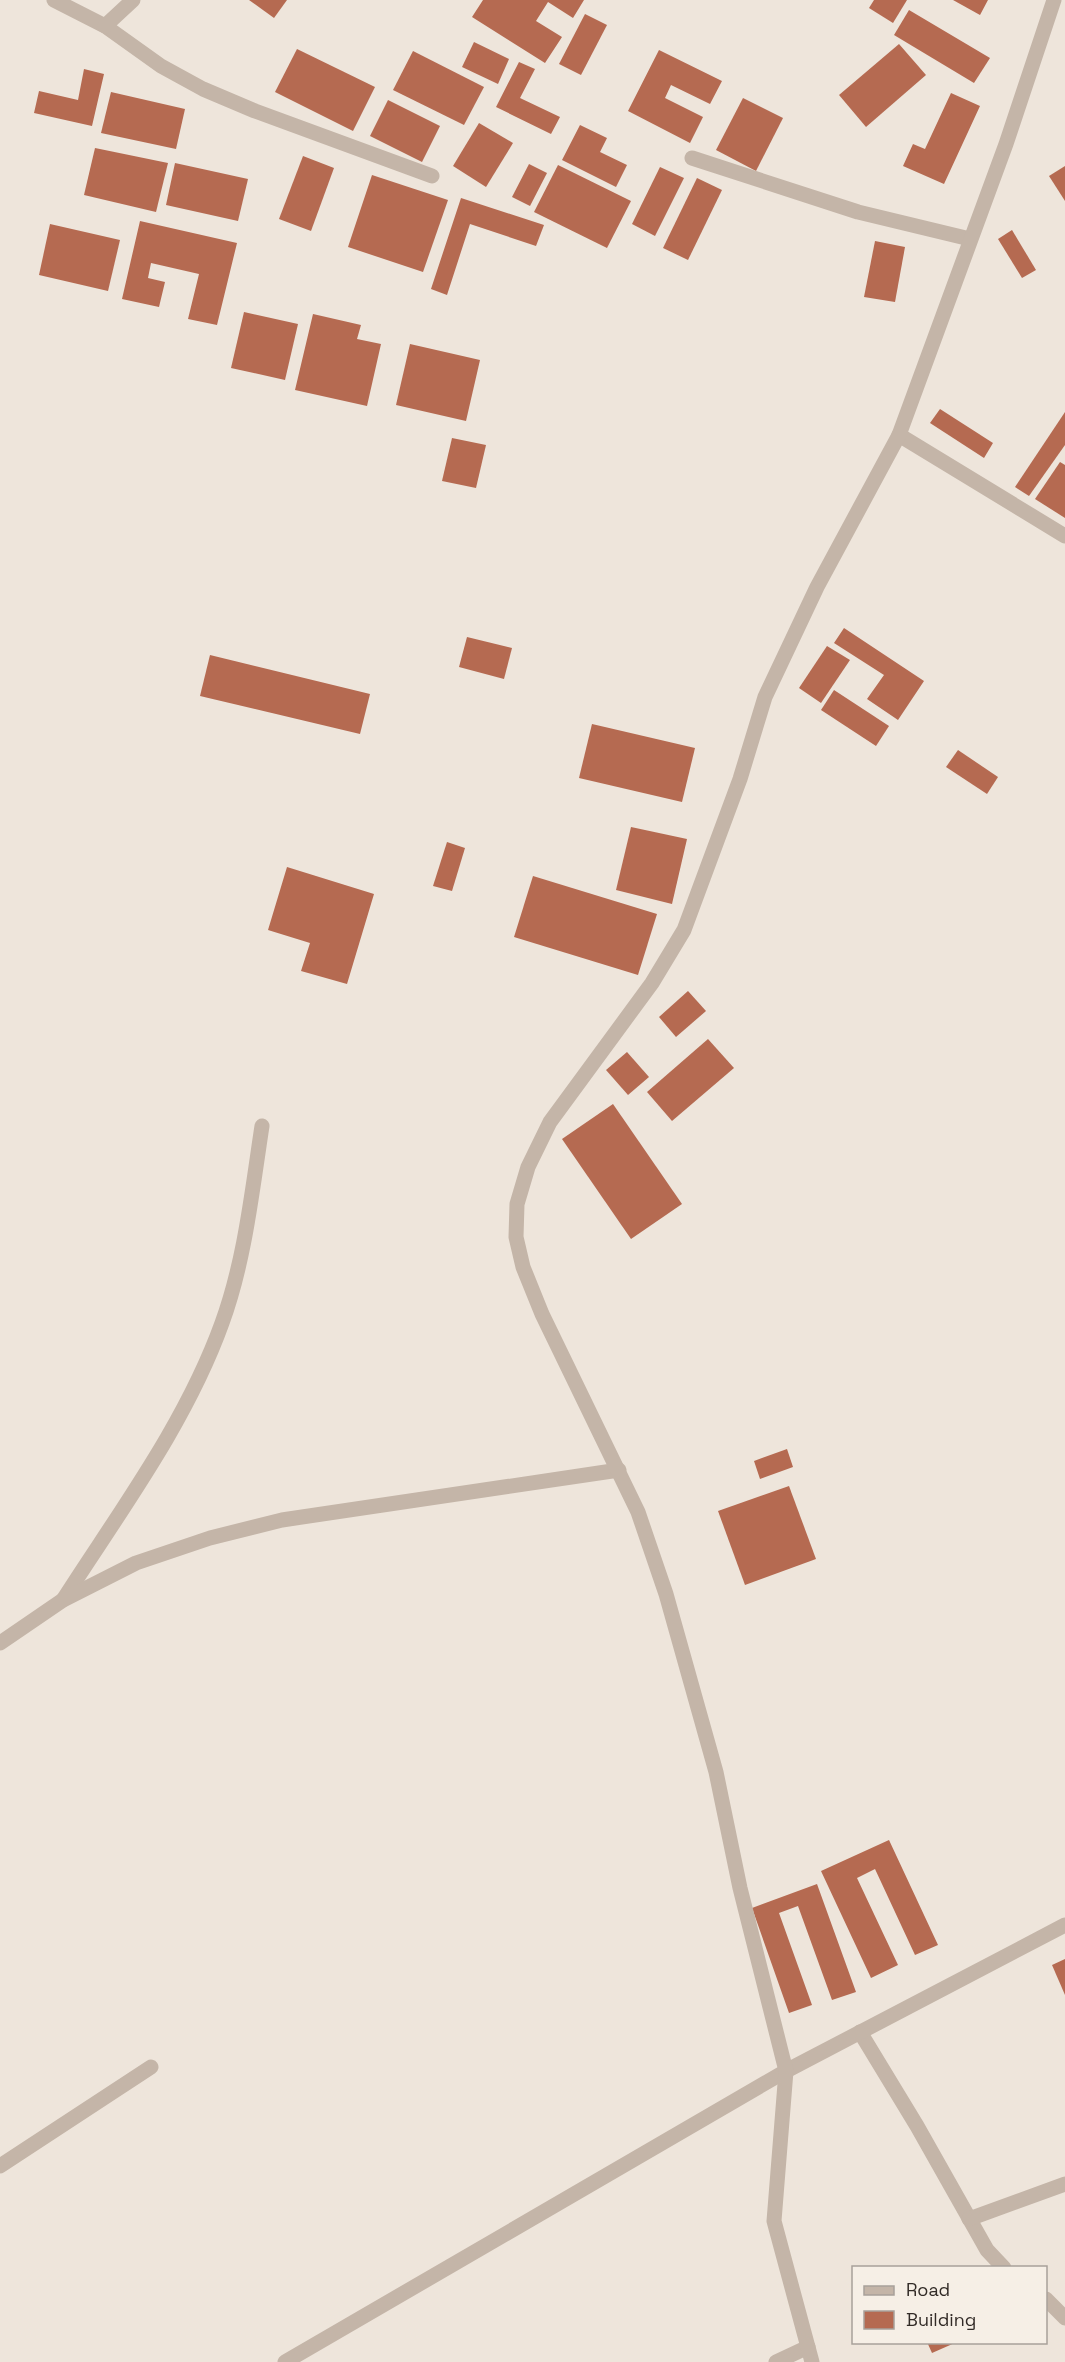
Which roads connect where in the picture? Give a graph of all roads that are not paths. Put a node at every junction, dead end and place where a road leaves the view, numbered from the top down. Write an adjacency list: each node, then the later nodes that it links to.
1 (54, 0): 4 (street)
2 (133, 0): 4 (street)
3 (1054, 0): 7 (street)
4 (105, 26): 6 (street)
5 (692, 158): 7 (street)
6 (432, 176)
7 (970, 239): 8 (street)
8 (899, 435): 9 (street); 11 (street)
9 (1065, 536)
10 (262, 1126): 12 (street)
11 (619, 1470): 12 (street); 17 (street)
12 (63, 1600): 13 (street)
13 (0, 1642)
14 (1065, 1925): 15 (street)
15 (860, 2032): 17 (street); 20 (street)
16 (151, 2067): 18 (street)
17 (786, 2071): 24 (street); 25 (street)
18 (0, 2166)
19 (1065, 2184): 20 (street)
20 (969, 2219): 21 (street)
21 (1002, 2266)
22 (1047, 2299): 23 (street)
23 (1065, 2318)
24 (808, 2347): 26 (street); 27 (street)
25 (285, 2362)
26 (776, 2362)
27 (812, 2362)

